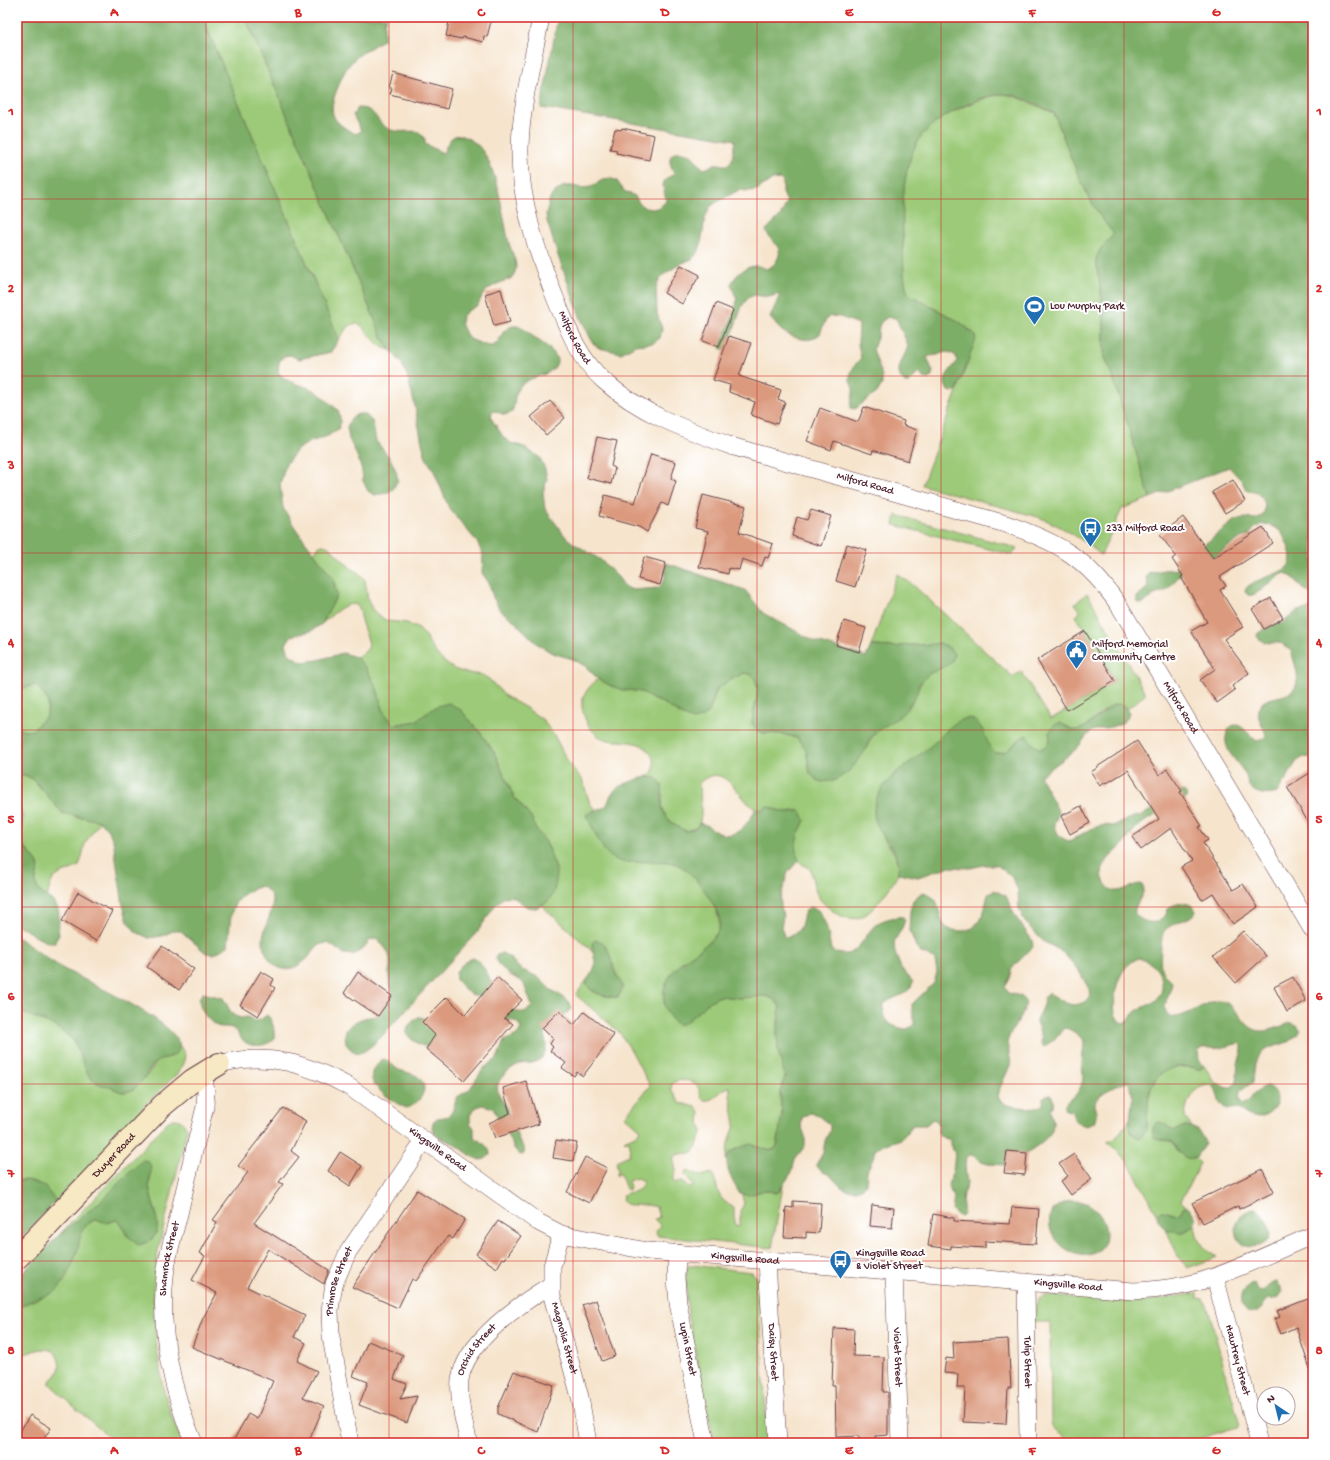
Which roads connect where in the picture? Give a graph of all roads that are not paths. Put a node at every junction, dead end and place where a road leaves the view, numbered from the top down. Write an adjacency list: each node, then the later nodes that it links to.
1 (541, 17): 2 (street, Milford Road)
2 (1313, 931)
3 (211, 1069): 4 (street, Kingsville Road); 8 (street, Dwyer Road); 14 (street, Shamrock Street)
4 (424, 1141): 5 (street, Kingsville Road); 15 (street, Primrose Street)
5 (561, 1234): 7 (street, Kingsville Road); 13 (street, Magnolia Street)
6 (1313, 1235): 11 (street, Kingsville Road)
7 (677, 1253): 9 (street, Kingsville Road); 18 (street, Lupin Street)
8 (17, 1258)
9 (767, 1260): 10 (street, Kingsville Road); 19 (street, Daisy Street)
10 (894, 1271): 12 (street, Kingsville Road); 20 (street, Violet Street)
11 (1215, 1277): 12 (street, Kingsville Road); 22 (street, Hawtrey Street)
12 (1026, 1282): 21 (street, Tulip Street)
13 (551, 1285): 16 (street, Orchid Street); 17 (street, Magnolia Street)
14 (194, 1443)
15 (350, 1443)
16 (469, 1443)
17 (588, 1443)
18 (706, 1443)
19 (778, 1443)
20 (900, 1443)
21 (1028, 1443)
22 (1260, 1443)

